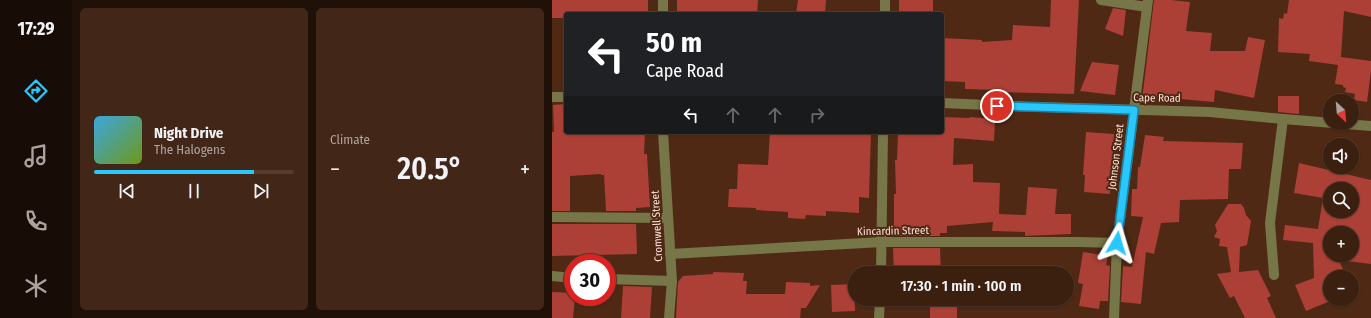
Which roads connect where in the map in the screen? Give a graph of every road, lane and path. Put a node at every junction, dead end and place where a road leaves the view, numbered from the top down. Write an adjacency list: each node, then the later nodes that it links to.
1 (663, 0): 5 (street)
2 (885, 0): 6 (street)
3 (1101, 0): 4 (street)
4 (1147, 4): 10 (street, Johnson Street)
5 (663, 12)
6 (885, 12)
7 (552, 97): 8 (street)
8 (564, 97)
9 (944, 103): 10 (street, Cape Road)
10 (1134, 110): 11 (street, Cape Road); 18 (street, Johnson Street)
11 (1283, 119): 12 (street, Cape Road); 21 (street)
12 (1371, 126)
13 (663, 134): 16 (street, Cromwell Street)
14 (883, 134): 17 (street)
15 (552, 217): 16 (street)
16 (668, 218): 19 (street, Cromwell Street)
17 (882, 242): 18 (street, Kincardin Street); 19 (street, Kincardin Street); 20 (street)
18 (1117, 243): 29 (street, Johnson Street)
19 (670, 254): 25 (street, Cromwell Street)
20 (881, 266)
21 (1274, 275)
22 (552, 276): 23 (street)
23 (564, 277)
24 (616, 279): 25 (street)
25 (672, 281): 27 (street, Cromwell Street)
26 (880, 306): 28 (street)
27 (669, 318)
28 (879, 318)
29 (1114, 318)

